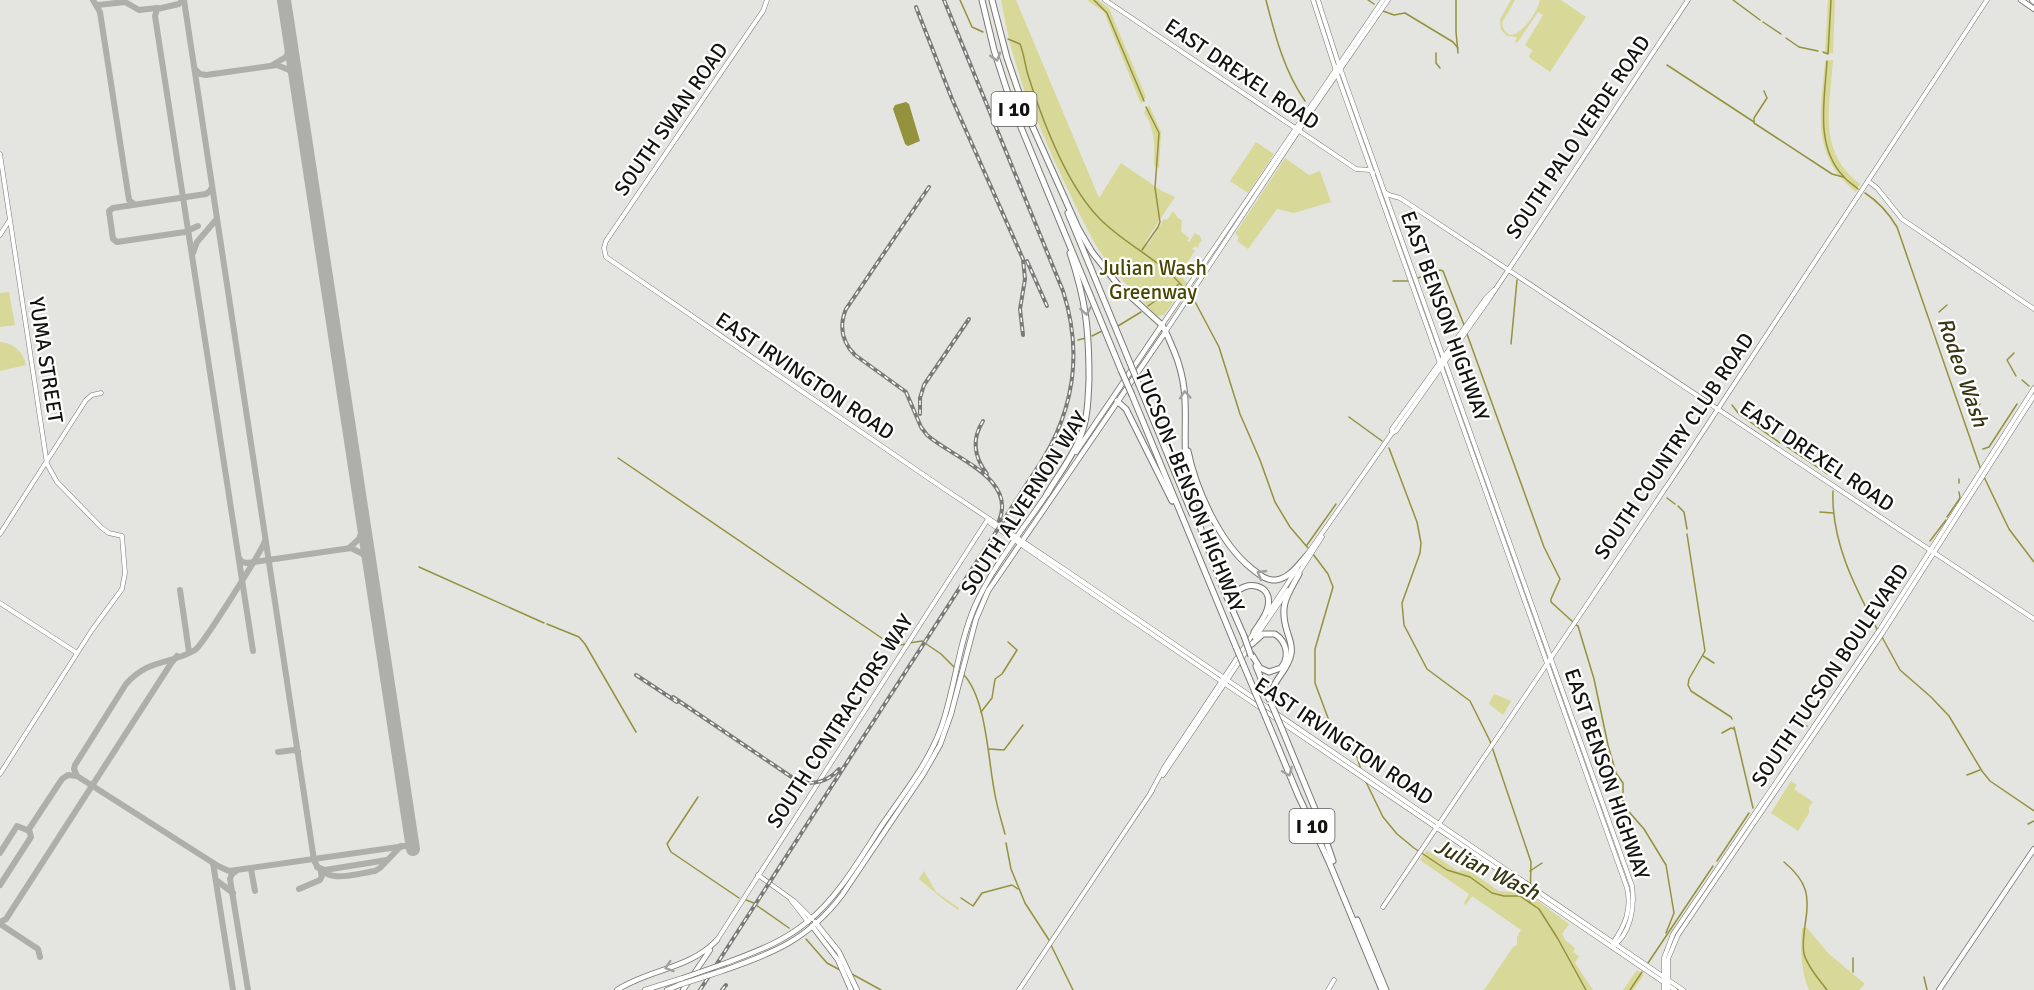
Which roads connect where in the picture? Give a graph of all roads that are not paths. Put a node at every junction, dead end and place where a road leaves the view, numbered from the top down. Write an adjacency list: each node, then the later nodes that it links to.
1 (767, 0): 34 (main road, SOUTH SWAN ROAD)
2 (982, 0): 30 (highway, TUCSON–BENSON HIGHWAY / I 10, one-way to 30)
3 (992, 0): 17 (highway, TUCSON–BENSON HIGHWAY / I 10)
4 (1105, 0): 20 (main road, EAST DREXEL ROAD)
5 (1313, 0): 15 (main road, EAST BENSON HIGHWAY)
6 (1318, 0): 14 (main road, EAST BENSON HIGHWAY)
7 (1383, 0): 13 (main road, SOUTH ALVERNON WAY)
8 (1388, 0): 15 (main road, SOUTH ALVERNON WAY)
9 (1688, 0): 35 (main road, SOUTH PALO VERDE ROAD)
10 (1988, 0): 25 (main road, SOUTH COUNTRY CLUB ROAD)
11 (2021, 0): 12 (main road)
12 (2034, 9)
13 (1361, 32): 14 (main road); 15 (main road, SOUTH ALVERNON WAY)
14 (1334, 48): 15 (main road, EAST BENSON HIGHWAY)
15 (1338, 69): 16 (main road, EAST BENSON HIGHWAY); 18 (main road, SOUTH ALVERNON WAY); 19 (main road, EAST BENSON HIGHWAY); 20 (main road, SOUTH ALVERNON WAY)
16 (1343, 88): 18 (main road); 19 (main road, EAST BENSON HIGHWAY)
17 (1026, 112): 38 (highway); 66 (highway, TUCSON–BENSON HIGHWAY / I 10, bridge)
18 (1311, 113): 20 (main road, SOUTH ALVERNON WAY)
19 (1358, 125): 22 (main road, EAST BENSON HIGHWAY); 26 (main road, EAST BENSON HIGHWAY)
20 (1297, 130): 23 (main road, EAST DREXEL ROAD); 38 (main road, SOUTH ALVERNON WAY)
21 (0, 154): 27 (main road, YUMA STREET)
22 (1370, 164): 23 (main road); 24 (main road, EAST BENSON HIGHWAY)
23 (1364, 170): 24 (main road, EAST DREXEL ROAD)
24 (1374, 174): 29 (main road, EAST BENSON HIGHWAY)
25 (1868, 181): 37 (main road); 48 (main road, SOUTH COUNTRY CLUB ROAD)
26 (1384, 190): 28 (main road, EAST DREXEL ROAD); 29 (main road, EAST BENSON HIGHWAY)
27 (3, 196): 31 (main road, YUMA STREET)
28 (1403, 200): 29 (main road); 35 (main road, EAST DREXEL ROAD)
29 (1386, 202): 39 (main road, EAST BENSON HIGHWAY); 41 (main road, EAST BENSON HIGHWAY)
30 (1057, 215): 56 (highway, one-way to 56); 60 (highway, TUCSON–BENSON HIGHWAY / I 10, bridge)
31 (9, 220): 32 (main road, YUMA STREET); 33 (main road)
32 (11, 229): 33 (main road); 52 (main road, YUMA STREET)
33 (0, 235)
34 (606, 257): 57 (main road, EAST IRVINGTON ROAD)
35 (1508, 270): 36 (main road, SOUTH PALO VERDE ROAD); 48 (main road, EAST DREXEL ROAD)
36 (1494, 290): 40 (main road, SOUTH PALO VERDE ROAD); 41 (main road, SOUTH PALO VERDE ROAD)
37 (2034, 309)
38 (1164, 328): 47 (main road, SOUTH ALVERNON WAY); 49 (highway, one-way to 38); 56 (main road, SOUTH ALVERNON WAY)
39 (1436, 337): 40 (main road); 41 (main road, EAST BENSON HIGHWAY)
40 (1452, 343): 41 (main road, SOUTH PALO VERDE ROAD)
41 (1442, 360): 42 (main road, SOUTH PALO VERDE ROAD); 43 (main road, EAST BENSON HIGHWAY); 50 (main road, SOUTH PALO VERDE ROAD); 51 (main road, EAST BENSON HIGHWAY)
42 (1431, 378): 43 (main road); 50 (main road, SOUTH PALO VERDE ROAD)
43 (1447, 380): 51 (main road, EAST BENSON HIGHWAY)
44 (2034, 388): 55 (main road, SOUTH TUCSON BOULEVARD)
45 (101, 393): 52 (main road)
46 (2034, 396): 55 (main road, SOUTH TUCSON BOULEVARD)
47 (1117, 401): 60 (highway); 62 (main road, SOUTH ALVERNON WAY)
48 (1718, 409): 63 (main road, EAST DREXEL ROAD); 75 (main road, SOUTH COUNTRY CLUB ROAD)
49 (1186, 430): 64 (highway, one-way to 49); 66 (highway)
50 (1392, 433): 64 (main road, SOUTH PALO VERDE ROAD)
51 (1469, 436): 75 (main road, EAST BENSON HIGHWAY)
52 (46, 461): 53 (main road); 54 (main road, YUMA STREET)
53 (40, 471): 54 (main road); 61 (main road)
54 (50, 471): 73 (main road, YUMA STREET)
55 (1982, 475): 63 (main road, SOUTH TUCSON BOULEVARD)
56 (1047, 494): 62 (main road, SOUTH ALVERNON WAY)
57 (988, 519): 58 (main road, EAST IRVINGTON ROAD); 59 (main road, SOUTH CONTRACTORS WAY); 62 (main road, EAST IRVINGTON ROAD)
58 (994, 525): 59 (main road); 62 (main road, EAST IRVINGTON ROAD)
59 (982, 529): 84 (main road, SOUTH CONTRACTORS WAY)
60 (1187, 529): 88 (highway, TUCSON–BENSON HIGHWAY / I 10, one-way to 88, bridge)
61 (0, 534)
62 (1019, 540): 76 (main road, EAST IRVINGTON ROAD); 87 (main road, SOUTH ALVERNON WAY)
63 (1933, 551): 68 (main road, EAST DREXEL ROAD); 71 (main road, SOUTH TUCSON BOULEVARD)
64 (1309, 555): 65 (main road, SOUTH PALO VERDE ROAD); 70 (main road, SOUTH PALO VERDE ROAD)
65 (1299, 574): 72 (main road, SOUTH PALO VERDE ROAD); 77 (highway)
66 (1224, 589): 69 (highway, TUCSON–BENSON HIGHWAY / I 10)
67 (0, 603): 73 (main road)
68 (2034, 619)
69 (1240, 629): 70 (highway); 72 (highway, TUCSON–BENSON HIGHWAY / I 10)
70 (1254, 632): 76 (main road, SOUTH PALO VERDE ROAD)
71 (1880, 633): 91 (main road, SOUTH TUCSON BOULEVARD); 96 (main road, SOUTH TUCSON BOULEVARD)
72 (1247, 640): 74 (highway, TUCSON–BENSON HIGHWAY / I 10, bridge); 74 (highway); 76 (main road, SOUTH PALO VERDE ROAD)
73 (77, 653): 80 (main road)
74 (1252, 655): 77 (highway, TUCSON–BENSON HIGHWAY / I 10)
75 (1549, 661): 82 (main road, SOUTH COUNTRY CLUB ROAD); 90 (main road, EAST BENSON HIGHWAY)
76 (1224, 680): 78 (main road, SOUTH PALO VERDE ROAD); 79 (main road, SOUTH PALO VERDE ROAD); 82 (main road, EAST IRVINGTON ROAD); 82 (main road, EAST IRVINGTON ROAD)
77 (1272, 704): 88 (highway, TUCSON–BENSON HIGHWAY / I 10, bridge)
78 (1183, 738): 79 (main road); 81 (main road, SOUTH PALO VERDE ROAD)
79 (1174, 758): 81 (main road, SOUTH PALO VERDE ROAD)
80 (0, 774)
81 (1151, 792): 104 (main road, SOUTH PALO VERDE ROAD)
82 (1438, 825): 85 (main road, EAST IRVINGTON ROAD); 85 (main road, EAST IRVINGTON ROAD); 86 (main road, SOUTH COUNTRY CLUB ROAD)
83 (2034, 849): 109 (main road)
84 (758, 875): 87 (main road); 89 (main road, SOUTH CONTRACTORS WAY)
85 (1531, 890): 90 (main road, EAST IRVINGTON ROAD)
86 (1383, 907)
87 (812, 923): 94 (main road, SOUTH ALVERNON WAY, bridge); 100 (main road, SOUTH ALVERNON WAY, bridge); 102 (main road); 103 (main road)
88 (1359, 930): 106 (highway, TUCSON–BENSON HIGHWAY / I 10)
89 (717, 940): 97 (main road, one-way to 97); 101 (main road)
90 (1614, 944): 92 (main road, EAST IRVINGTON ROAD)
91 (1663, 964): 93 (main road); 96 (main road, SOUTH TUCSON BOULEVARD)
92 (1646, 967): 93 (main road, EAST IRVINGTON ROAD); 96 (main road, EAST IRVINGTON ROAD)
93 (1656, 972): 96 (main road, EAST IRVINGTON ROAD)
94 (671, 981): 98 (main road, SOUTH ALVERNON WAY); 99 (main road)
95 (1334, 981): 105 (main road)
96 (1665, 984): 107 (main road, EAST IRVINGTON ROAD); 108 (main road, EAST IRVINGTON ROAD)
97 (617, 990)
98 (645, 990)
99 (654, 990)
100 (667, 990)
101 (684, 990)
102 (851, 990)
103 (857, 990)
104 (1019, 990)
105 (1328, 990)
106 (1384, 990)
107 (1675, 990)
108 (1683, 990)
109 (1938, 990)

